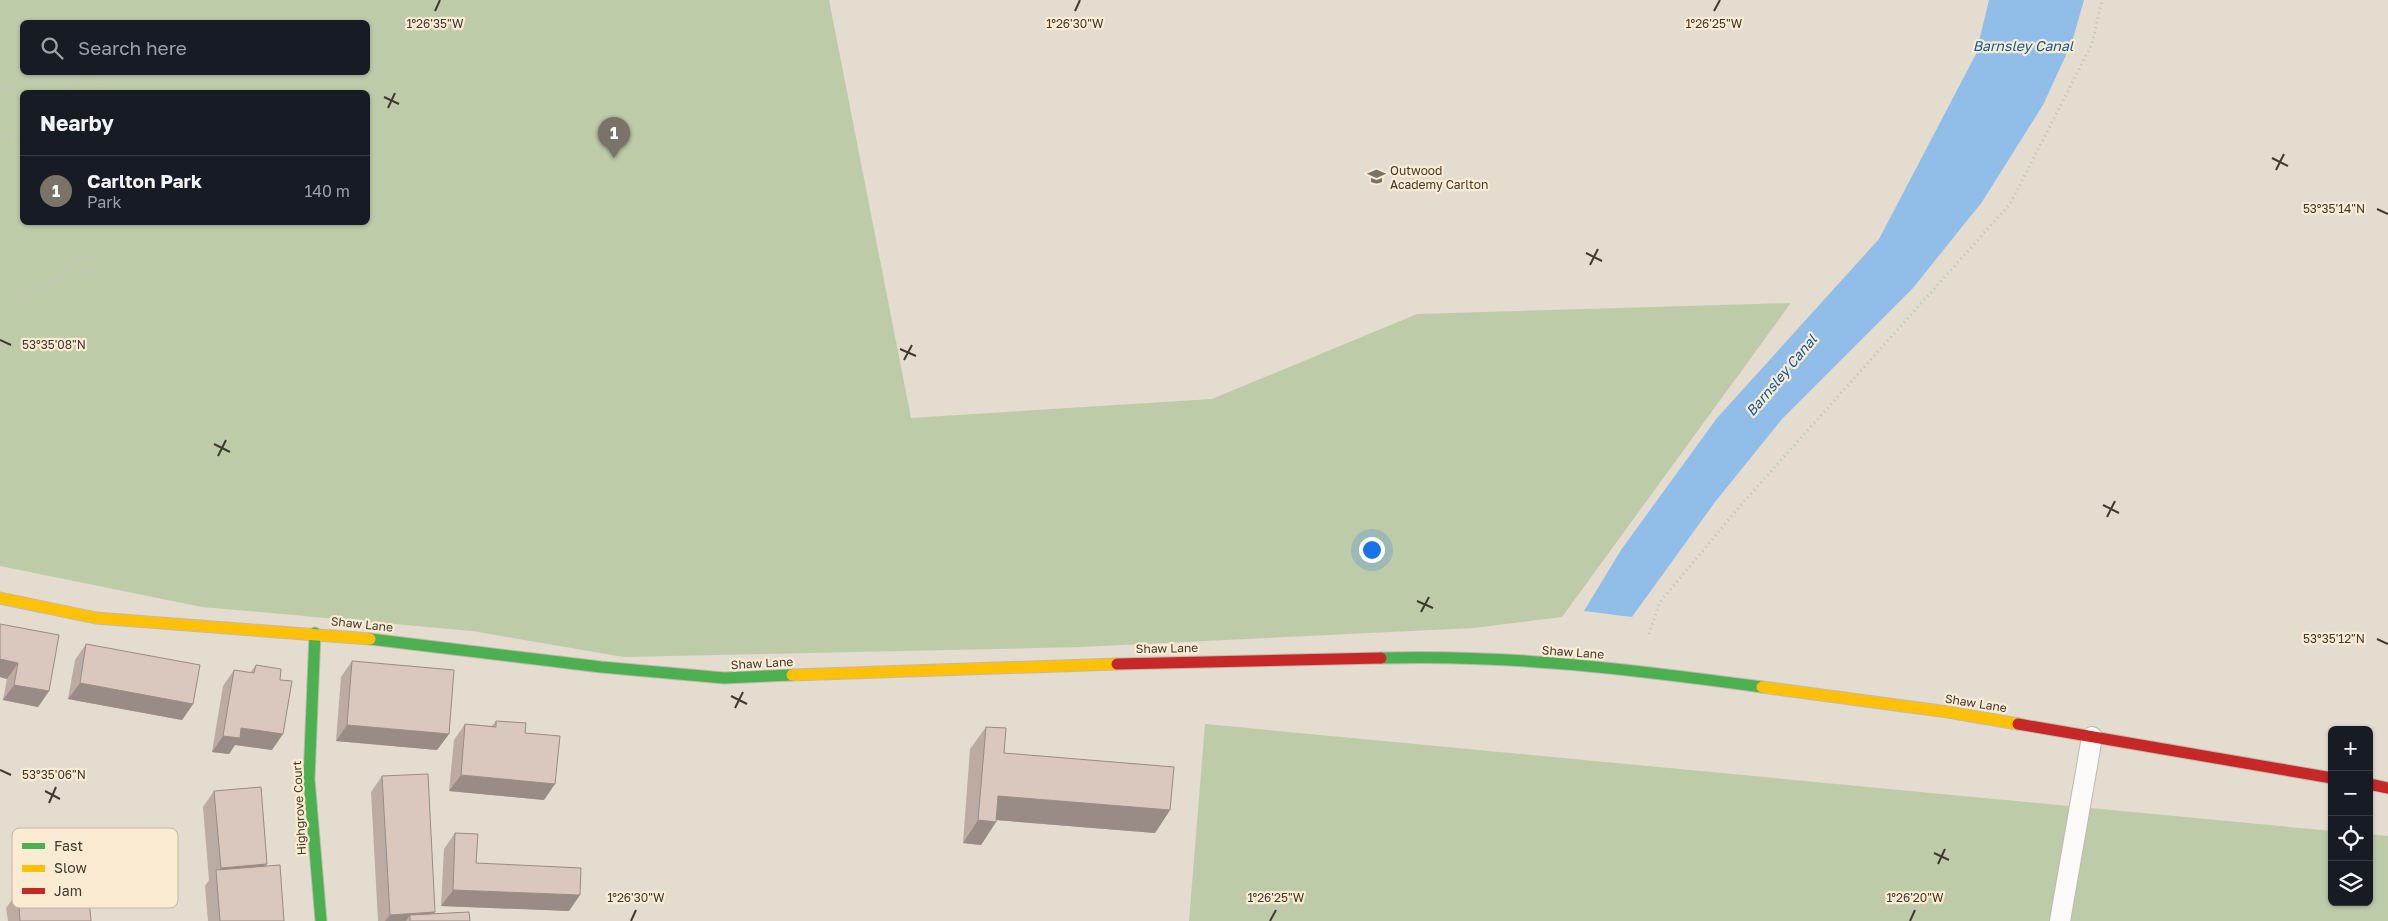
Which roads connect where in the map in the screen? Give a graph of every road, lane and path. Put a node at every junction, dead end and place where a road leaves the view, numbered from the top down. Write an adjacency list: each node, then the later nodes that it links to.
1 (2102, 0): 14 (path)
2 (92, 75): 6 (path)
3 (92, 75): 5 (path)
4 (0, 87): 7 (path)
5 (64, 90)
6 (104, 90)
7 (20, 91)
8 (0, 132): 9 (path)
9 (20, 141)
10 (69, 271): 10 (path); 11 (path)
11 (0, 304)
12 (0, 598): 13 (street, Shaw Lane)
13 (314, 634): 14 (street, Shaw Lane); 19 (street, Highgrove Court)
14 (1638, 670): 15 (street, Shaw Lane)
15 (2092, 737): 16 (street, Shaw Lane); 20 (lane)
16 (2328, 777)
17 (2373, 785): 18 (street)
18 (2388, 788)
19 (321, 921)
20 (2060, 921)

